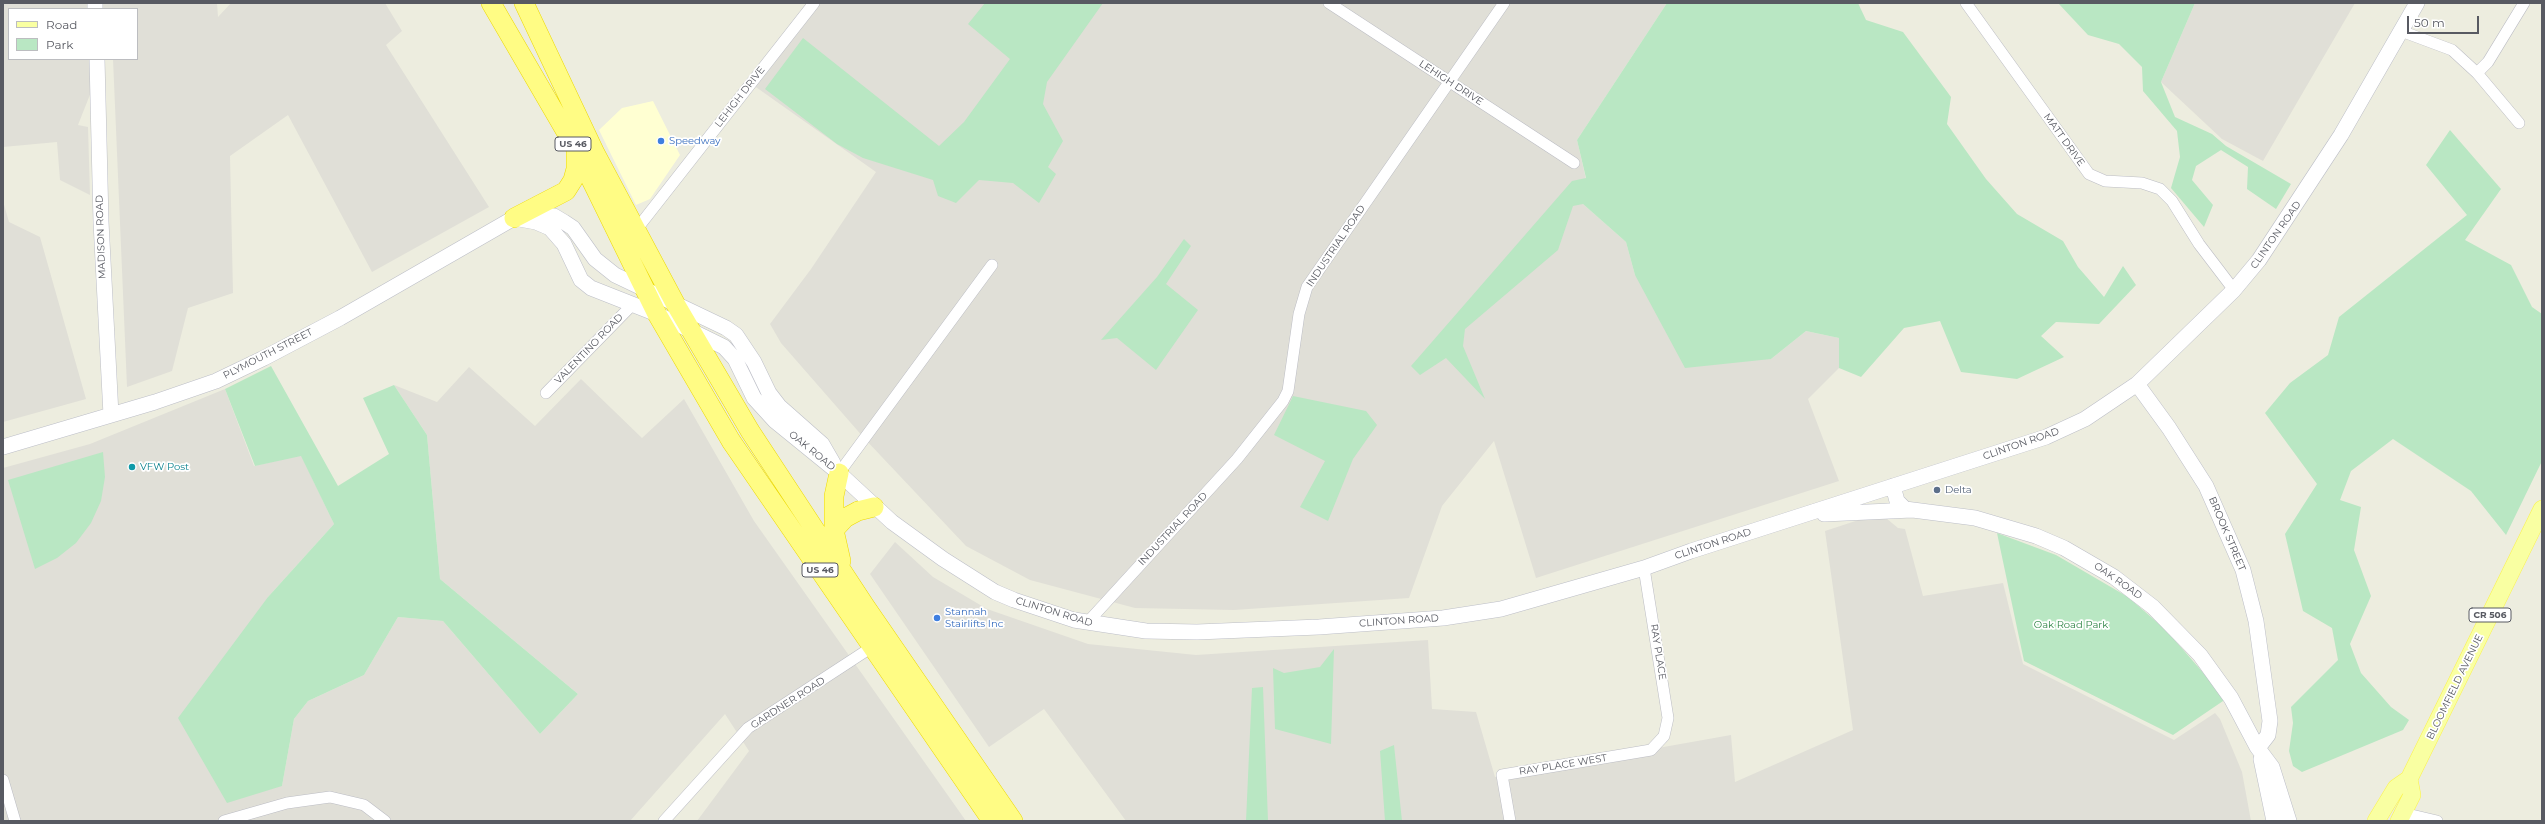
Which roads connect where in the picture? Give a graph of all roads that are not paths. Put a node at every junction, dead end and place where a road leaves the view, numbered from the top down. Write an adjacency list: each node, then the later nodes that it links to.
1 (491, 3): 14 (highway, US 46)
2 (524, 3): 17 (highway, US 46)
3 (814, 3): 17 (street, LEHIGH DRIVE)
4 (1329, 3): 12 (street, LEHIGH DRIVE)
5 (1504, 3): 12 (street, INDUSTRIAL ROAD)
6 (1966, 3): 20 (street, MATT DRIVE)
7 (2417, 3): 9 (street, CLINTON ROAD)
8 (2524, 3): 11 (street)
9 (2401, 31): 11 (street); 20 (street, CLINTON ROAD)
10 (97, 60): 27 (street, MADISON ROAD)
11 (2477, 73): 13 (street)
12 (1449, 82): 15 (street, LEHIGH DRIVE); 38 (street, INDUSTRIAL ROAD)
13 (2519, 123)
14 (576, 149): 16 (highway); 19 (highway, US 46)
15 (1574, 163)
16 (514, 218): 19 (street, PLYMOUTH STREET); 21 (street); 27 (street, PLYMOUTH STREET)
17 (636, 230): 22 (highway, US 46)
18 (992, 266): 29 (street)
19 (646, 290): 22 (street, OAK ROAD); 23 (highway, US 46)
20 (2234, 290): 25 (street, CLINTON ROAD)
21 (632, 305): 23 (street); 26 (street, VALENTINO ROAD)
22 (676, 305): 24 (highway, US 46); 29 (street, OAK ROAD)
23 (657, 314): 24 (street, OAK ROAD); 39 (highway, US 46)
24 (693, 332): 29 (street, OAK ROAD); 37 (highway, US 46)
25 (2137, 384): 30 (street, CLINTON ROAD); 41 (street, BROOK STREET)
26 (546, 393)
27 (110, 415): 28 (street, PLYMOUTH STREET)
28 (3, 447)
29 (839, 473): 31 (street, CLINTON ROAD); 35 (highway)
30 (1893, 486): 33 (street); 34 (street, CLINTON ROAD)
31 (874, 507): 35 (highway); 38 (street, CLINTON ROAD)
32 (2542, 509): 43 (main road, BLOOMFIELD AVENUE / CR 506)
33 (1912, 510): 34 (street, OAK ROAD); 41 (street, OAK ROAD)
34 (1811, 513): 36 (street, CLINTON ROAD)
35 (834, 530): 37 (highway)
36 (1644, 568): 38 (street, CLINTON ROAD); 40 (street, RAY PLACE)
37 (865, 606): 50 (highway, US 46)
38 (1087, 622)
39 (872, 647): 48 (street, GARDNER ROAD); 49 (highway, US 46)
40 (1664, 736): 51 (street, RAY PLACE WEST)
41 (2258, 748): 52 (street, OAK ROAD); 53 (street, OAK ROAD)
42 (3, 780): 45 (street)
43 (2409, 780): 44 (main road, BLOOMFIELD AVENUE / CR 506); 54 (main road, BLOOMFIELD AVENUE / CR 506)
44 (2401, 817): 55 (street)
45 (15, 821)
46 (224, 821): 47 (street)
47 (385, 821)
48 (664, 821)
49 (992, 821)
50 (1013, 821)
51 (1510, 821)
52 (2274, 821)
53 (2290, 821)
54 (2376, 821)
55 (2437, 821)

